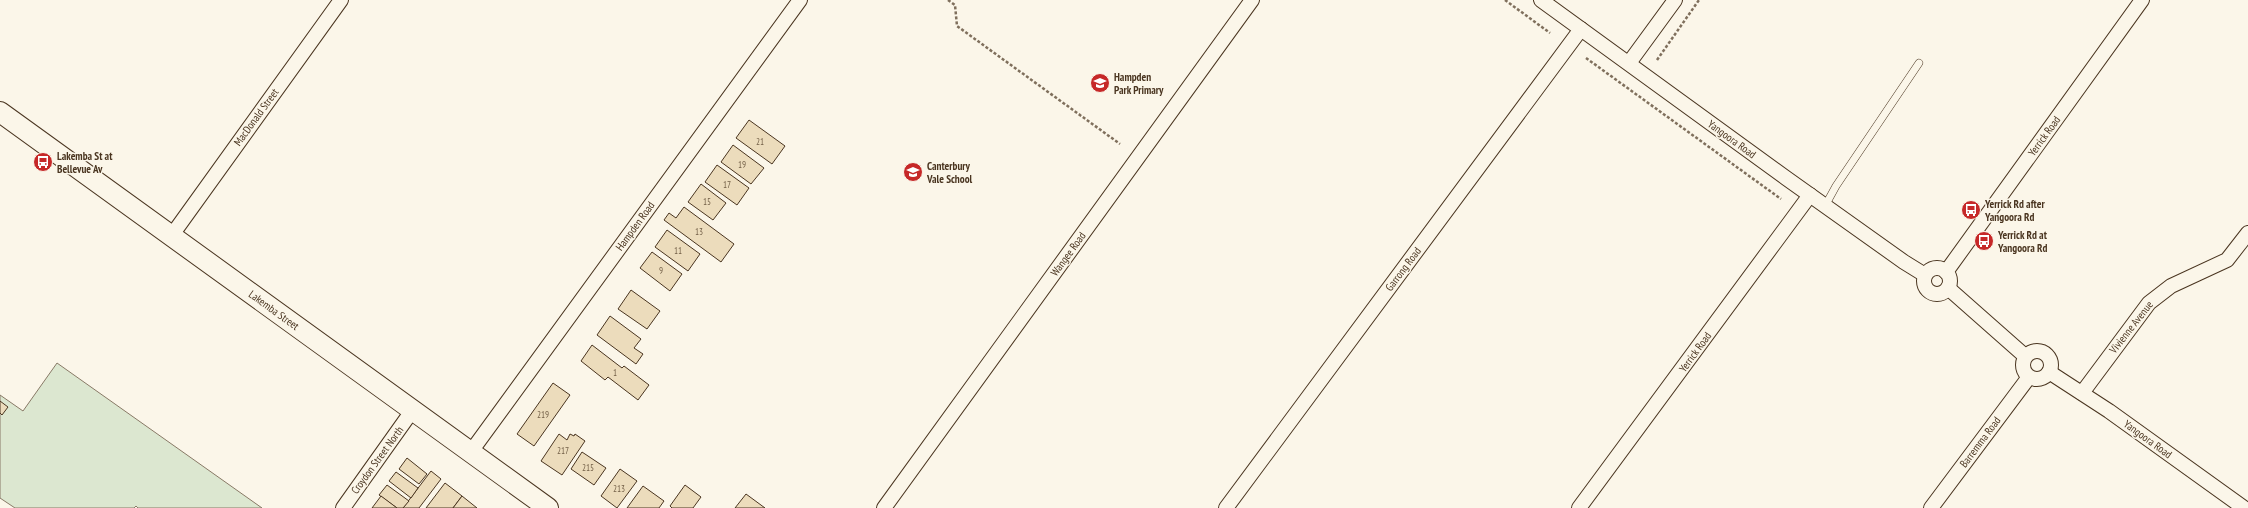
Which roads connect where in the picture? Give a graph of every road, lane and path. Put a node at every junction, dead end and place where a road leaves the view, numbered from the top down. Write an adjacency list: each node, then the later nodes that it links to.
1 (341, 0): 22 (street, MacDonald Street)
2 (800, 0): 31 (street, Hampden Road)
3 (948, 0): 17 (path)
4 (1252, 0): 34 (street, Wangee Road)
5 (1505, 0): 11 (path)
6 (1541, 0): 10 (street, Yangoora Road)
7 (1675, 0): 15 (street)
8 (1699, 0): 13 (path)
9 (2142, 0): 23 (street, Yerrick Road)
10 (1581, 29): 15 (street, Yangoora Road); 35 (street, Garrong Road)
11 (1550, 33)
12 (1586, 58): 19 (path, Yangoora Road)
13 (1656, 60)
14 (1919, 63): 20 (lane)
15 (1629, 64): 18 (street, Yangoora Road)
16 (0, 112): 22 (main road, Lakemba Street)
17 (1120, 144)
18 (1810, 195): 20 (street, Yangoora Road); 36 (street, Yerrick Road)
19 (1781, 199)
20 (1825, 206): 24 (street, Yangoora Road)
21 (2248, 233): 29 (street, Vivienne Avenue)
22 (172, 235): 30 (main road, Lakemba Street)
23 (1946, 272): 24 (street); 25 (street)
24 (1925, 275): 25 (street)
25 (1948, 288): 26 (street)
26 (2025, 356): 27 (street); 28 (street)
27 (2049, 372): 28 (street); 29 (street, Yangoora Road)
28 (2028, 377): 37 (street, Barremma Road)
29 (2082, 393): 38 (street, Yangoora Road)
30 (412, 411): 31 (main road, Lakemba Street); 32 (street, Croydon Street North)
31 (470, 453): 33 (main road, Lakemba Street)
32 (343, 508)
33 (548, 508)
34 (884, 508)
35 (1226, 508)
36 (1579, 508)
37 (1931, 508)
38 (2244, 508)

